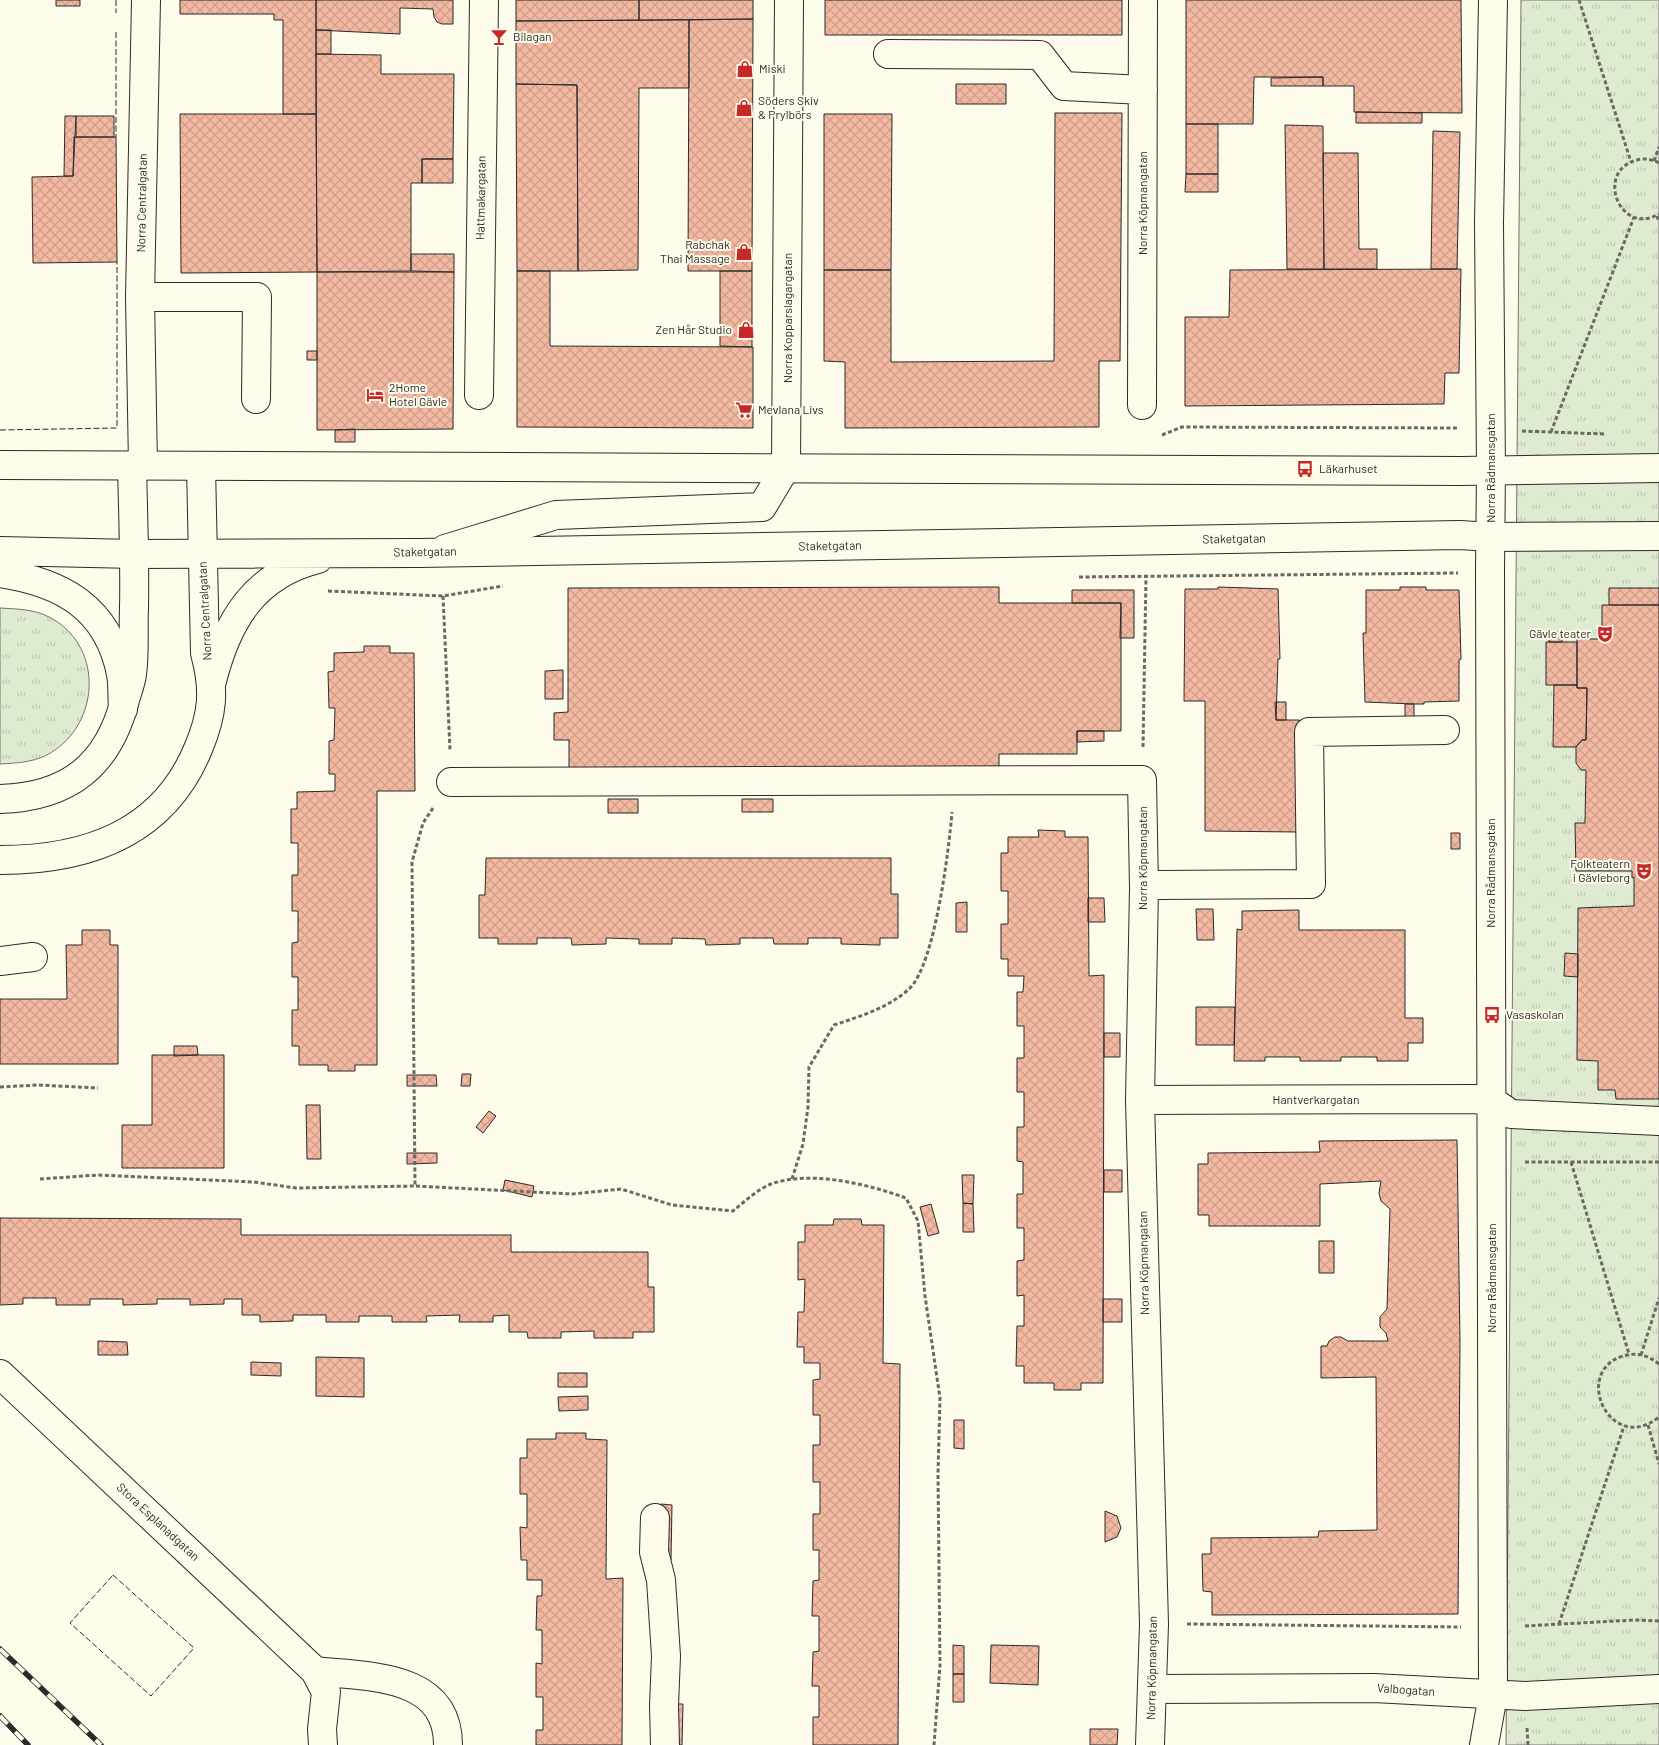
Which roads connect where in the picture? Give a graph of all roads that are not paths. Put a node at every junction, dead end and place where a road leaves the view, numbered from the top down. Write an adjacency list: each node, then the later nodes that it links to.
1 (146, 0): 8 (street, Norra Centralgatan)
2 (484, 0): 9 (street, Hattmakargatan)
3 (789, 0): 15 (street, Norra Kopparslagargatan)
4 (1143, 0): 7 (street, Norra Köpmangatan)
5 (1493, 0): 17 (street, Norra Rådmansgatan)
6 (888, 54): 7 (street)
7 (1143, 90): 11 (street, Norra Köpmangatan)
8 (140, 297): 10 (street); 13 (street, Norra Centralgatan)
9 (479, 395)
10 (256, 399)
11 (1142, 405)
12 (0, 465): 13 (street)
13 (137, 466): 14 (street); 24 (street, Norra Centralgatan)
14 (201, 466): 15 (street); 23 (street, Norra Centralgatan)
15 (786, 467): 17 (street); 22 (street)
16 (1659, 468): 17 (street)
17 (1491, 470): 19 (street, Norra Rådmansgatan)
18 (1659, 536): 19 (street, Staketgatan)
19 (1490, 537): 22 (street, Staketgatan); 36 (street, Norra Rådmansgatan)
20 (0, 551): 24 (street, Staketgatan)
21 (346, 552): 22 (street, Staketgatan); 23 (street, Staketgatan); 26 (street)
22 (435, 552)
23 (202, 553): 24 (street, Staketgatan); 26 (street, Norra Centralgatan)
24 (135, 554): 27 (street, Norra Centralgatan)
25 (0, 573): 27 (street)
26 (212, 681): 31 (street, Norra Centralgatan)
27 (123, 709): 30 (street, Norra Centralgatan)
28 (1444, 730): 32 (street)
29 (451, 782): 32 (street, Norra Köpmangatan)
30 (0, 799)
31 (0, 860)
32 (1144, 888): 35 (street, Norra Köpmangatan)
33 (33, 957): 34 (street)
34 (0, 961)
35 (1140, 1100): 36 (street, Hantverkargatan); 41 (street, Norra Köpmangatan)
36 (1492, 1100): 37 (street); 43 (street, Norra Rådmansgatan)
37 (1659, 1120)
38 (0, 1374): 40 (street, Stora Esplanadgatan)
39 (655, 1518): 46 (street)
40 (315, 1671): 44 (street, Stora Esplanadgatan); 45 (street)
41 (1152, 1689): 43 (street, Valbogatan); 47 (street, Norra Köpmangatan)
42 (1659, 1689): 43 (street, Valbogatan)
43 (1493, 1695): 48 (street, Norra Rådmansgatan)
44 (323, 1745)
45 (448, 1745)
46 (665, 1745)
47 (1150, 1745)
48 (1484, 1745)

